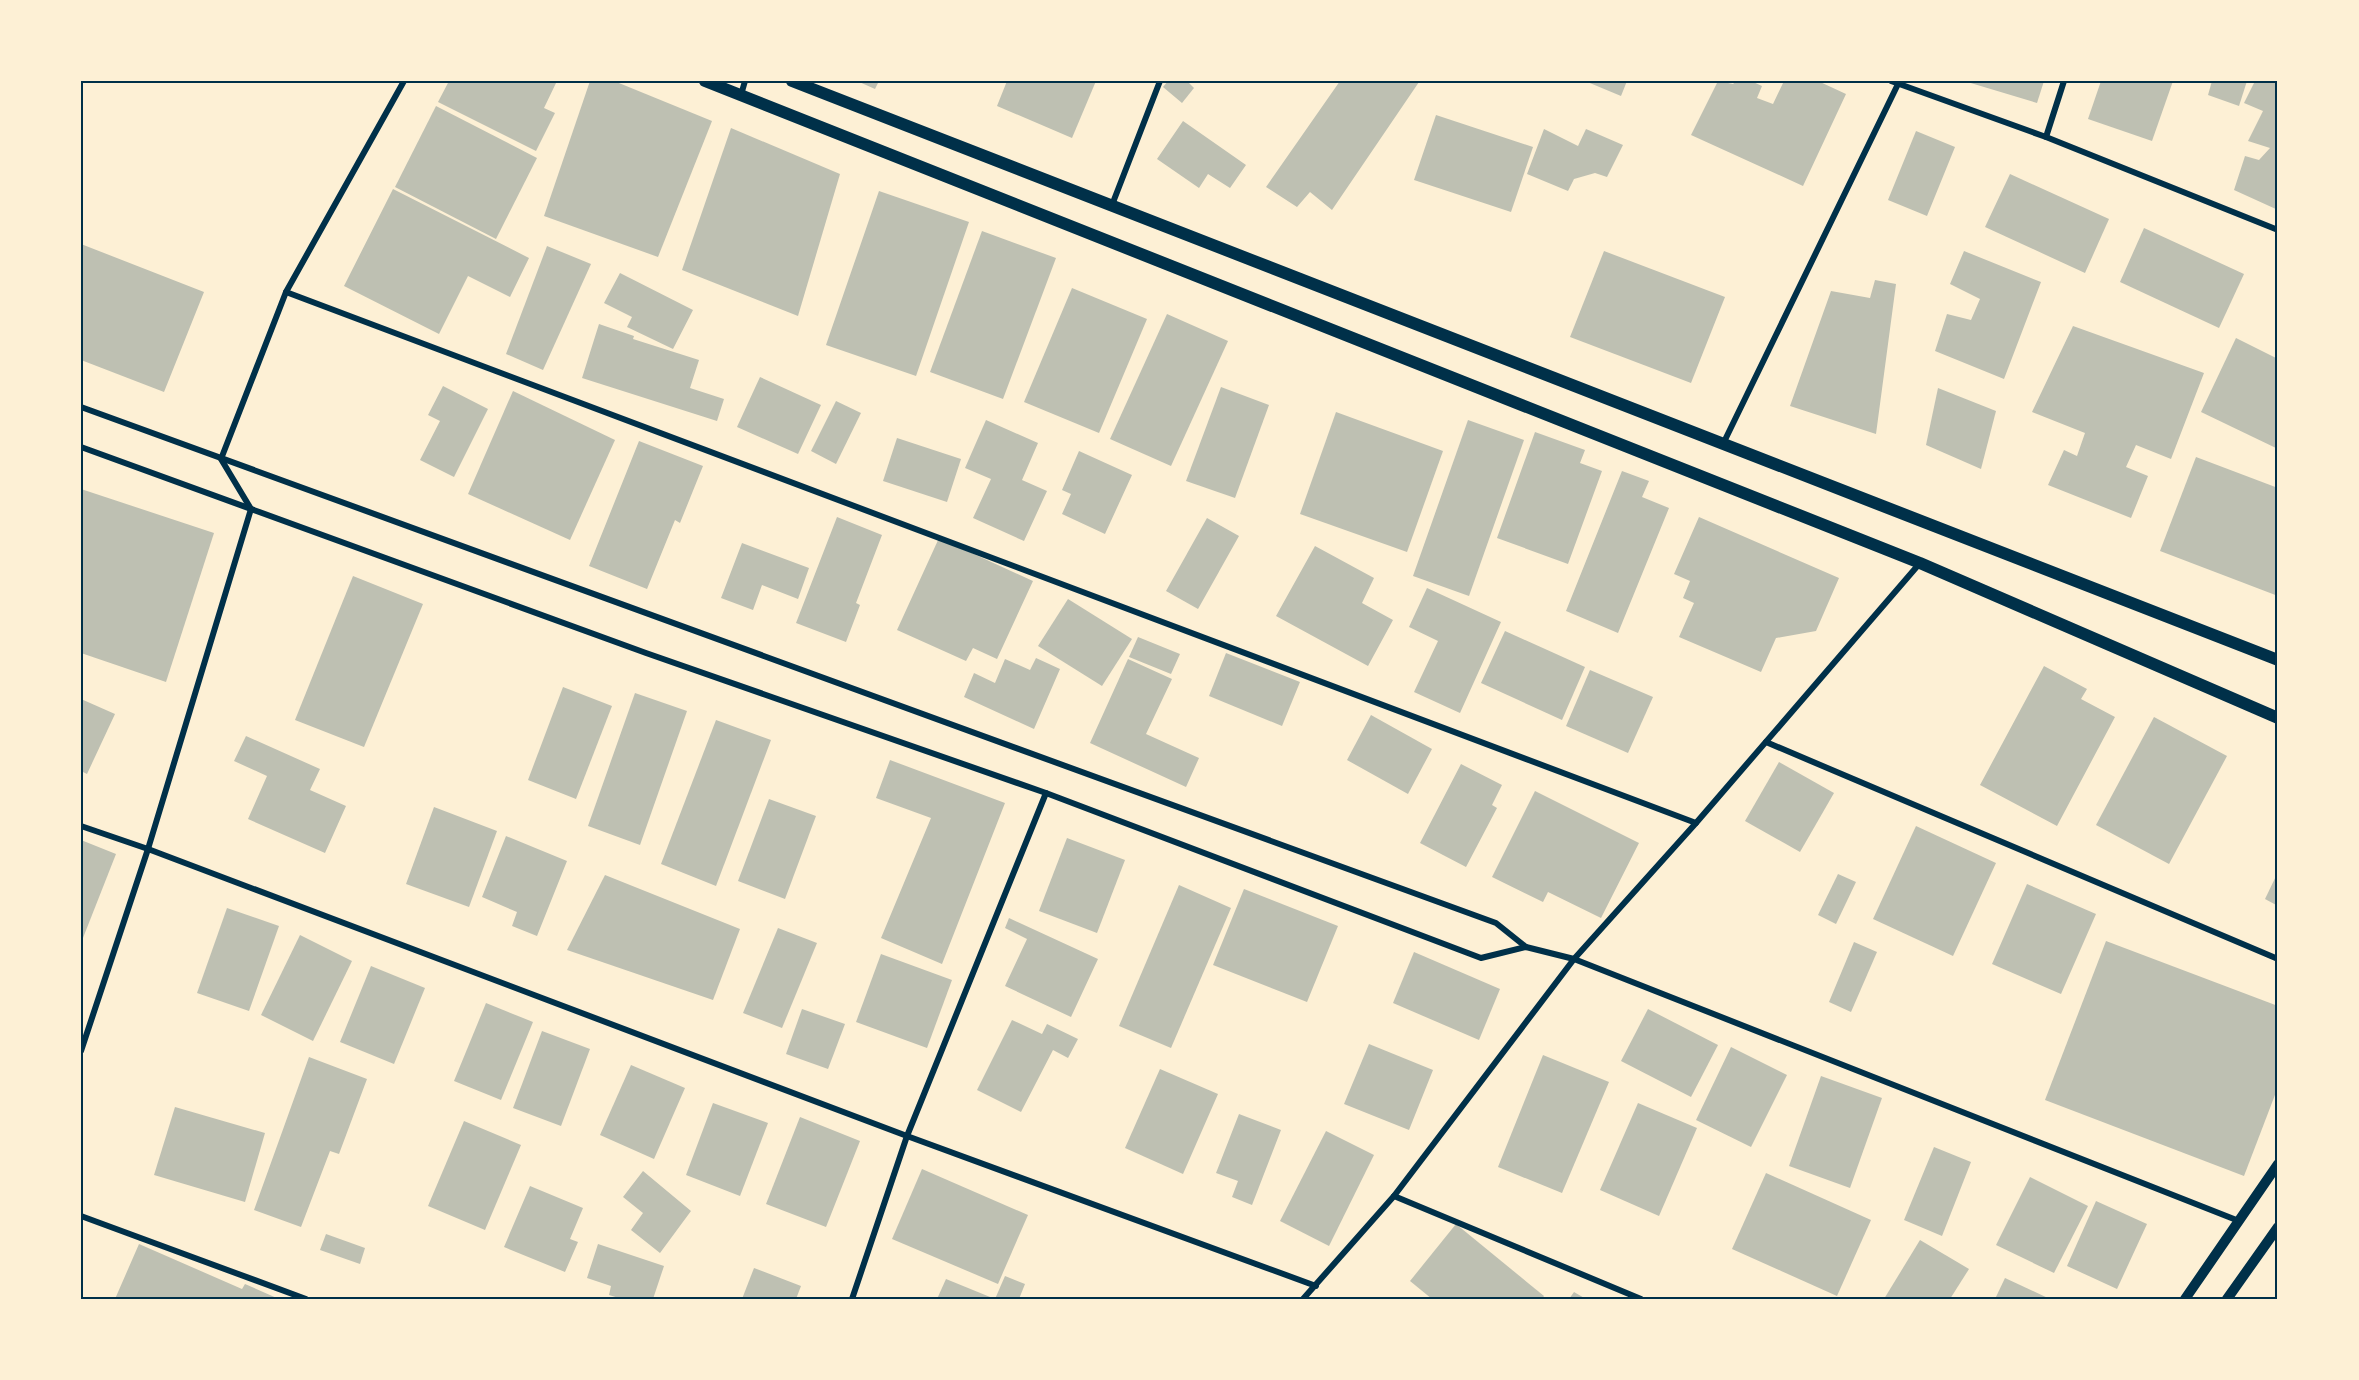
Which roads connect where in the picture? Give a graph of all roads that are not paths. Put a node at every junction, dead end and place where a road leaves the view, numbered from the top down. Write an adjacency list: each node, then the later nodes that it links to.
1 (404, 81): 13 (street)
2 (705, 81): 9 (main road)
3 (745, 81): 9 (street)
4 (792, 81): 11 (main road)
5 (1160, 81): 11 (street)
6 (1891, 81): 8 (street)
7 (2064, 81): 10 (street)
8 (1899, 83): 10 (street); 15 (street)
9 (740, 95): 19 (main road)
10 (2046, 137): 12 (street)
11 (1112, 205): 15 (main road)
12 (2278, 230)
13 (286, 292): 17 (street); 24 (street)
14 (81, 407): 17 (street)
15 (1723, 444): 20 (main road)
16 (81, 447): 18 (street)
17 (221, 459): 18 (street); 27 (street)
18 (251, 509): 23 (street); 26 (street)
19 (1920, 563): 21 (main road); 22 (street)
20 (2278, 660)
21 (2278, 717)
22 (1766, 742): 24 (street); 29 (street)
23 (1046, 793): 27 (street); 31 (street)
24 (1696, 823): 28 (street)
25 (81, 826): 26 (street)
26 (148, 849): 30 (street); 31 (street)
27 (1526, 947): 28 (street)
28 (1574, 958): 33 (street); 35 (street)
29 (2278, 959)
30 (81, 1051)
31 (907, 1136): 37 (street); 39 (street)
32 (2278, 1164): 35 (street)
33 (1394, 1196): 37 (street); 41 (street)
34 (81, 1216): 38 (street)
35 (2239, 1221): 42 (street)
36 (2278, 1227): 43 (street)
37 (1316, 1286): 40 (street)
38 (306, 1299)
39 (852, 1299)
40 (1303, 1299)
41 (1641, 1299)
42 (2185, 1299)
43 (2227, 1299)

